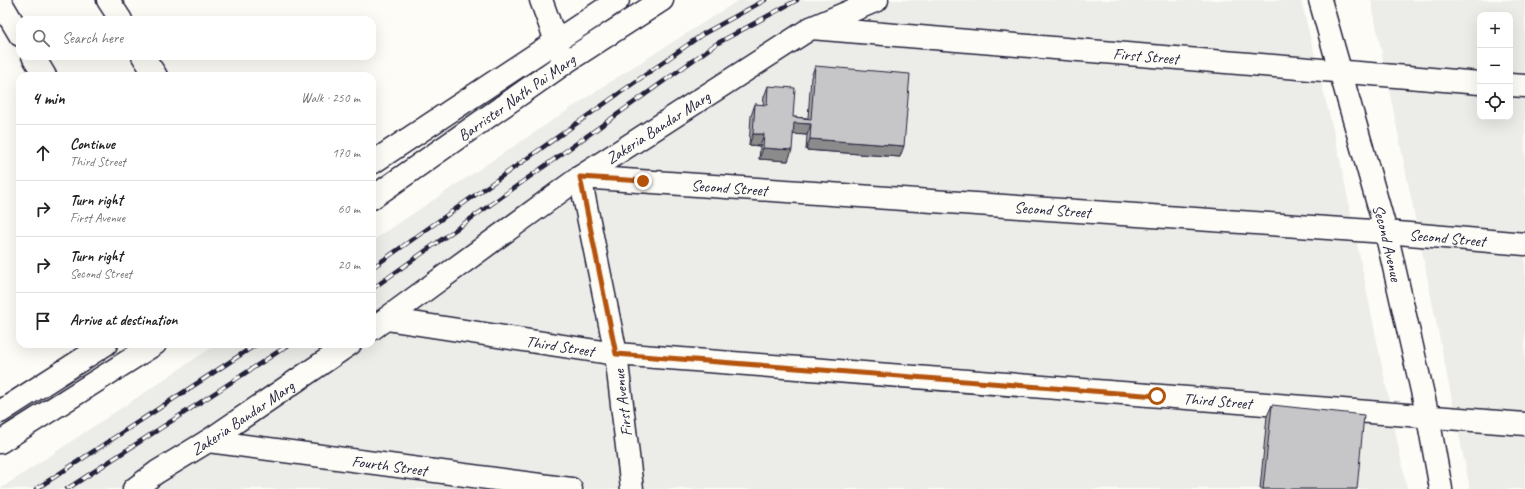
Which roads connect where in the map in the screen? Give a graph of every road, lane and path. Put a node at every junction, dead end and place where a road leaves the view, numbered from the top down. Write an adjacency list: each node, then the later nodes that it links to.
1 (108, 0): 8 (main road)
2 (541, 0): 11 (main road)
3 (618, 0): 11 (main road, Barrister Nath Pai Marg)
4 (662, 0): 14 (main road, Barrister Nath Pai Marg)
5 (877, 0): 10 (main road, Zakeria Bandar Marg)
6 (1320, 0): 17 (main road, Second Avenue)
7 (0, 1): 9 (main road)
8 (118, 16)
9 (16, 28)
10 (811, 28): 17 (main road, First Street); 22 (main road, Zakeria Bandar Marg)
11 (556, 40): 14 (main road); 21 (main road, Barrister Nath Pai Marg)
12 (35, 60): 15 (main road)
13 (146, 60): 16 (main road)
14 (564, 63): 23 (main road, Barrister Nath Pai Marg)
15 (43, 72)
16 (153, 72)
17 (1340, 73): 18 (main road, First Street); 24 (main road, Second Avenue)
18 (1477, 83)
19 (1513, 85): 20 (main road)
20 (1525, 86)
21 (376, 160)
22 (580, 177): 24 (main road, Second Street); 26 (main road, Zakeria Bandar Marg); 30 (main road, First Avenue)
23 (376, 195)
24 (1386, 232): 25 (main road, Second Street); 32 (main road, Second Avenue)
25 (1525, 244)
26 (379, 324): 30 (main road, Third Street)
27 (100, 348): 31 (main road)
28 (149, 348): 35 (main road)
29 (344, 348): 34 (main road, Zakeria Bandar Marg)
30 (616, 354): 32 (main road, Third Street); 38 (main road, First Avenue)
31 (0, 412)
32 (1428, 416): 33 (main road, Third Street); 39 (main road, Second Avenue)
33 (1525, 424)
34 (208, 441): 36 (main road, Zakeria Bandar Marg); 37 (main road, Fourth Street)
35 (0, 442)
36 (134, 489)
37 (571, 489)
38 (632, 489)
39 (1441, 489)

